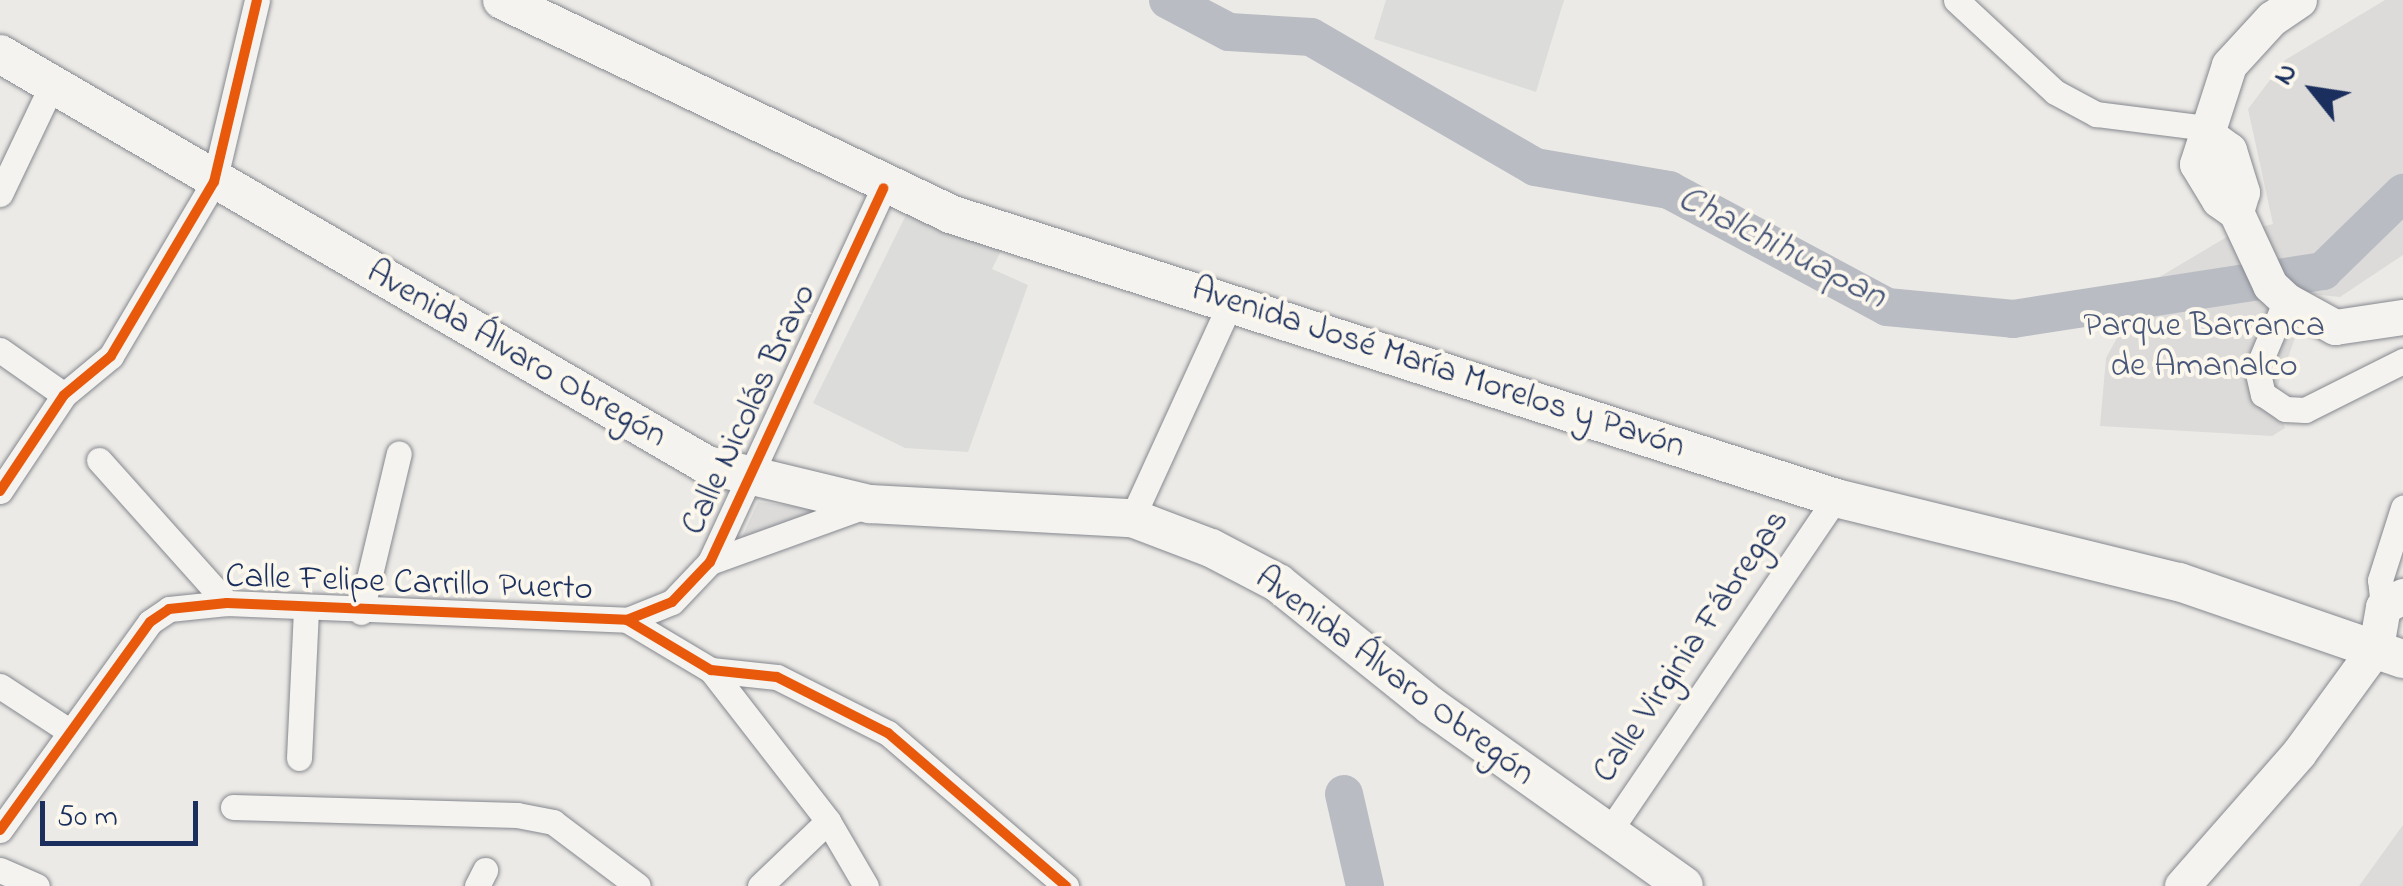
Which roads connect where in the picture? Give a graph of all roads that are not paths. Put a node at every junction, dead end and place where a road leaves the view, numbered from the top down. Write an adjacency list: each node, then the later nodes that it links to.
1 (257, 0): 8 (street)
2 (502, 0): 9 (main road, Avenida José María Morelos y Pavón)
3 (1956, 0): 7 (street)
4 (2282, 6): 7 (street)
5 (0, 54): 6 (main road, Avenida Álvaro Obregón)
6 (52, 85): 8 (main road, Avenida Álvaro Obregón); 10 (street)
7 (2207, 131): 11 (street)
8 (214, 182): 16 (street); 19 (main road, Avenida Álvaro Obregón)
9 (884, 188): 12 (main road, Avenida José María Morelos y Pavón); 19 (street, Calle Nicolás Bravo)
10 (0, 194)
11 (2278, 292): 13 (street); 15 (street)
12 (1232, 300): 21 (main road, Avenida José María Morelos y Pavón); 24 (street)
13 (2403, 318)
14 (0, 350): 16 (street)
15 (2403, 361)
16 (64, 396): 20 (street)
17 (398, 452): 30 (street)
18 (99, 460): 27 (street)
19 (747, 479): 22 (main road, Avenida Álvaro Obregón); 25 (street, Calle Nicolás Bravo)
20 (0, 492)
21 (1836, 498): 33 (main road, Avenida José María Morelos y Pavón); 41 (street, Calle Virginia Fábregas)
22 (870, 504): 24 (main road, Avenida Álvaro Obregón); 25 (street)
23 (2403, 508): 26 (street)
24 (1132, 518): 41 (main road, Avenida Álvaro Obregón)
25 (710, 562): 28 (street, Calle Nicolás Bravo)
26 (2393, 601): 33 (street)
27 (227, 602): 29 (street, Calle Felipe Carrillo Puerto); 36 (street, Calle Felipe Carrillo Puerto)
28 (672, 602): 31 (street, Calle Nicolás Bravo); 32 (street)
29 (306, 609): 30 (street, Calle Felipe Carrillo Puerto); 37 (street)
30 (361, 612): 31 (street, Calle Felipe Carrillo Puerto)
31 (627, 620): 32 (street)
32 (679, 653): 34 (street)
33 (2390, 653): 49 (street)
34 (711, 670): 39 (street); 47 (street)
35 (0, 686): 36 (street)
36 (69, 731): 40 (street, Calle Felipe Carrillo Puerto)
37 (299, 758)
38 (233, 808): 44 (street)
39 (828, 820): 45 (street); 46 (street)
40 (0, 830)
41 (1606, 836): 48 (main road, Avenida Álvaro Obregón)
42 (0, 870): 43 (street)
43 (37, 886)
44 (638, 886)
45 (760, 886)
46 (866, 886)
47 (1066, 886)
48 (1684, 886)
49 (2182, 886)

